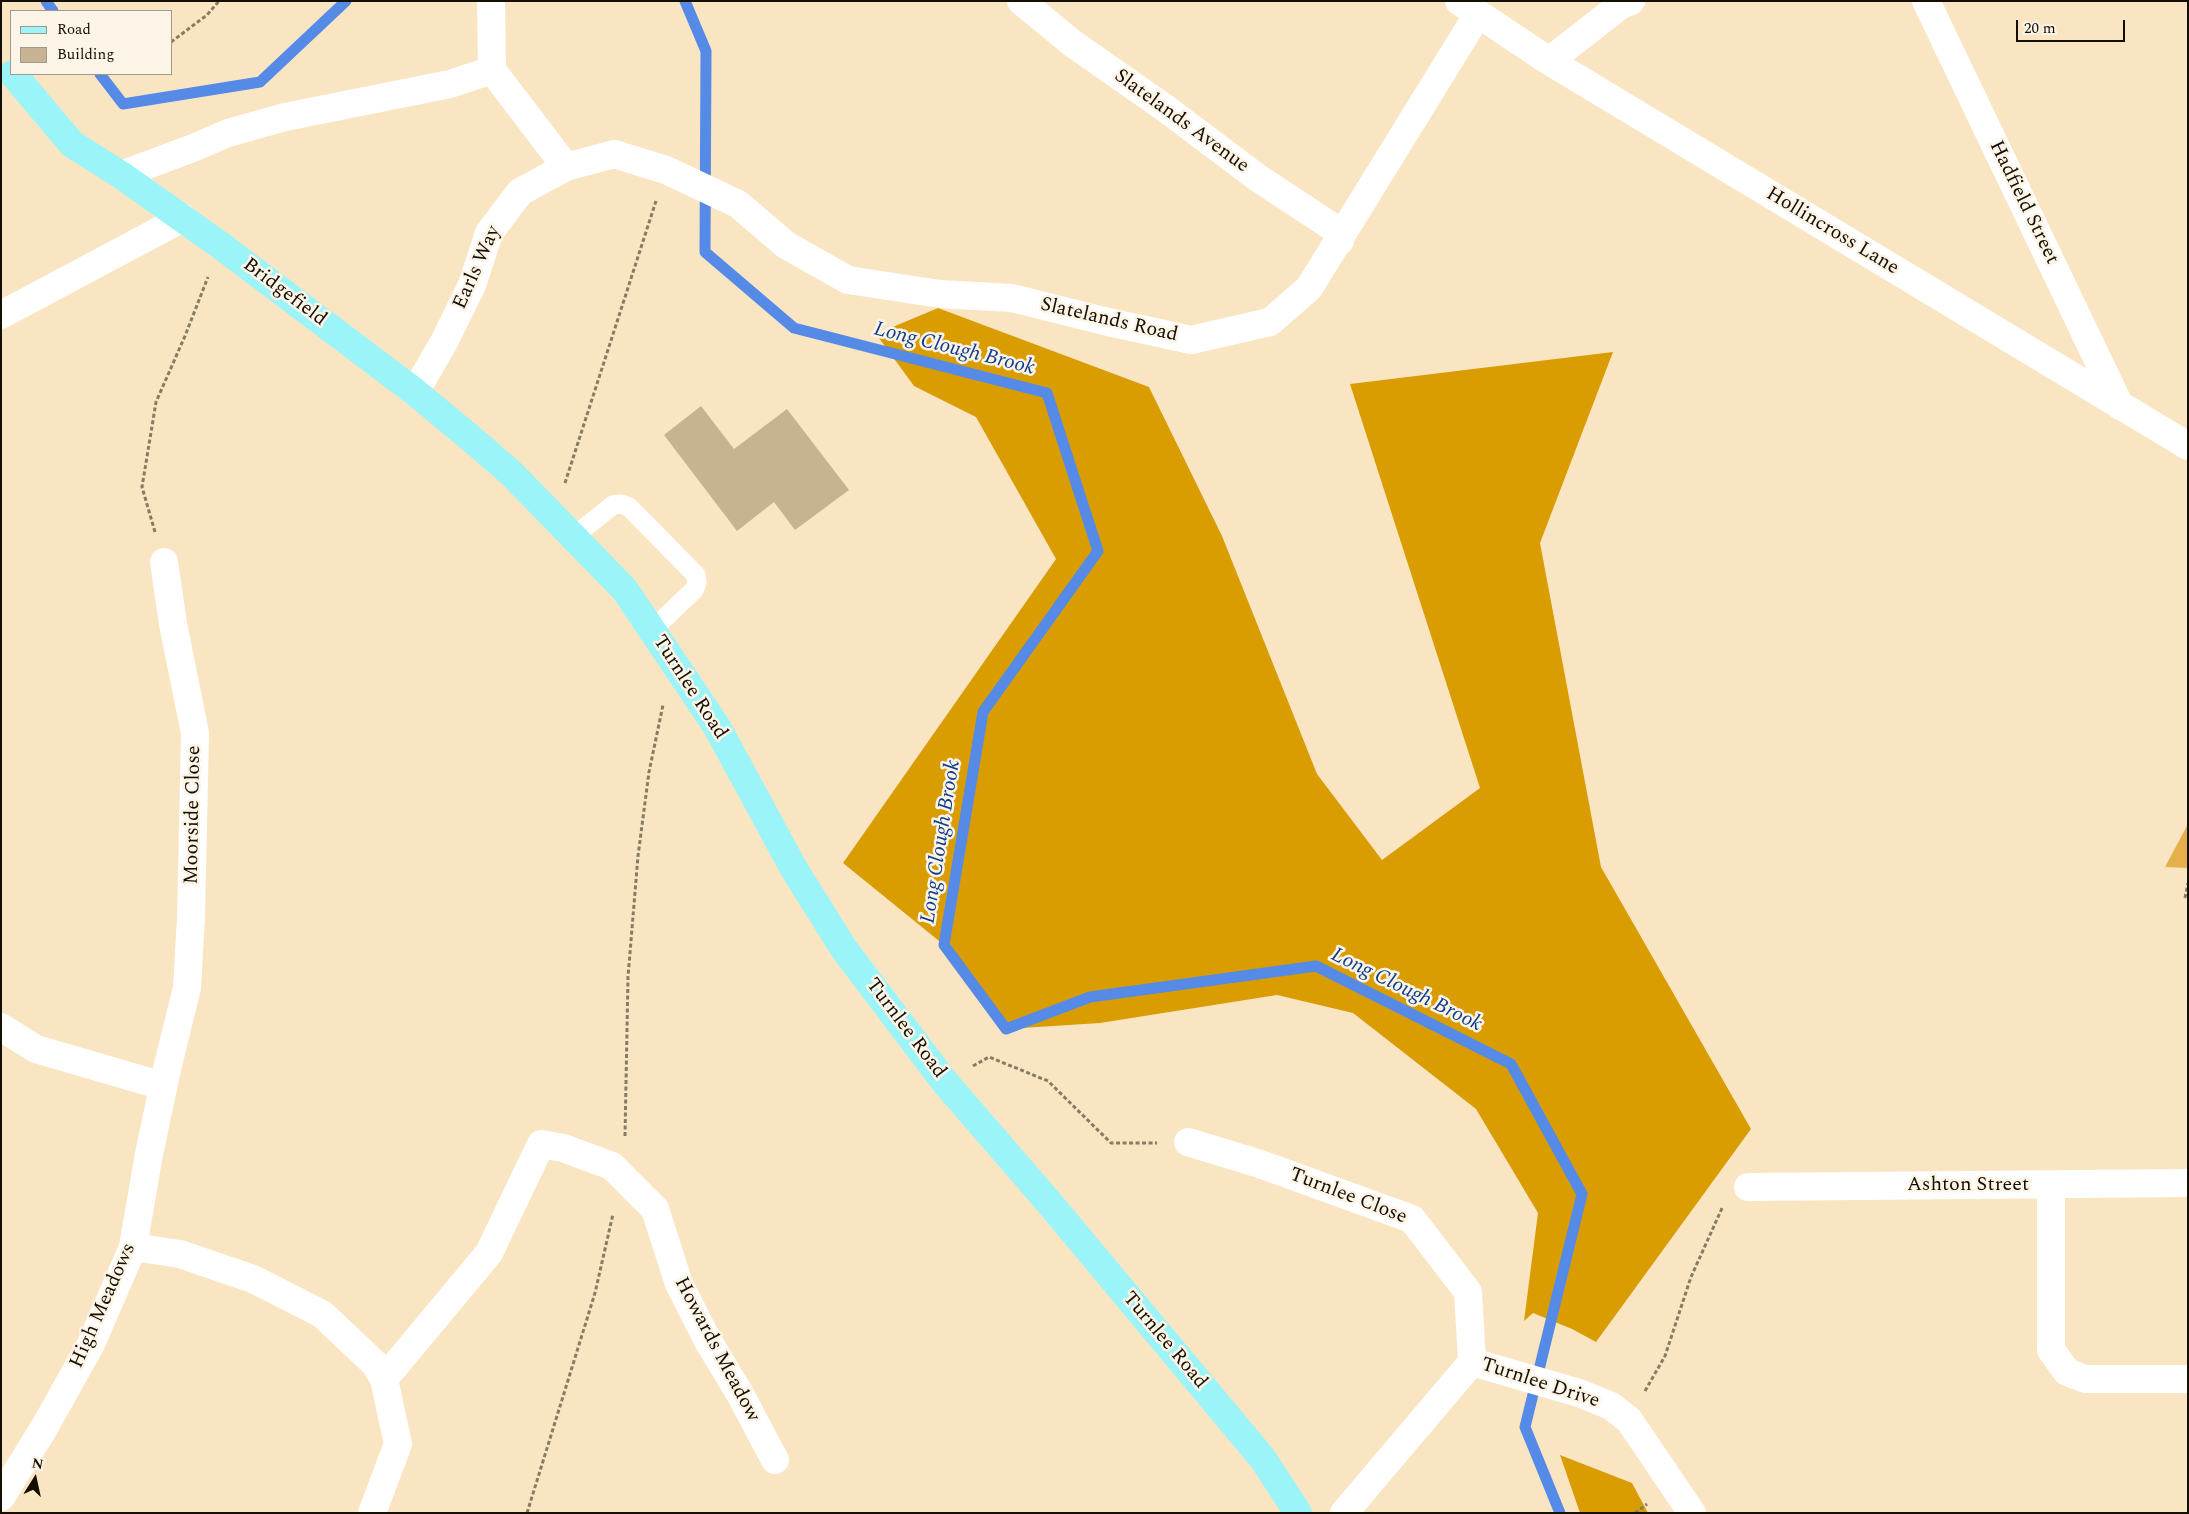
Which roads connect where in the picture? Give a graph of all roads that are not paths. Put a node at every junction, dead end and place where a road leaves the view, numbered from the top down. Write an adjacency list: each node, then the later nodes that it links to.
1 (491, 1): 8 (street)
2 (1021, 1): 15 (street, Slatelands Avenue)
3 (1631, 1): 7 (street)
4 (1926, 1): 18 (street, Hadfield Street)
5 (1468, 8): 7 (street, Hollincross Lane); 15 (street, Slatelands Road)
6 (1, 60): 9 (main road, Bridgefield)
7 (1549, 61): 18 (street, Hollincross Lane)
8 (492, 70): 12 (street); 13 (street)
9 (10, 71)
10 (14, 75): 13 (main road, Bridgefield)
11 (639, 161): 12 (street, Earls Way); 15 (street, Slatelands Road)
12 (566, 167): 17 (street, Earls Way)
13 (120, 175): 14 (main road, Bridgefield)
14 (182, 218): 16 (street); 17 (main road, Bridgefield)
15 (1340, 241)
16 (1, 315)
17 (415, 392): 20 (main road, Bridgefield)
18 (2120, 406): 19 (street, Hollincross Lane)
19 (2188, 446)
20 (554, 517): 21 (main road, Turnlee Road)
21 (573, 538): 23 (main road, Turnlee Road); 23 (lane)
22 (164, 562): 25 (street, Moorside Close)
23 (652, 630): 37 (main road, Turnlee Road)
24 (1, 1027): 25 (street)
25 (165, 1077): 30 (street, High Meadows)
26 (1188, 1142): 31 (street, Turnlee Close)
27 (2188, 1183): 28 (street, Ashton Street)
28 (2051, 1185): 29 (street, Ashton Street); 33 (street)
29 (1748, 1187)
30 (133, 1247): 32 (street); 35 (street, High Meadows)
31 (1472, 1362): 38 (street, Turnlee Drive); 39 (street, Turnlee Drive)
32 (384, 1379): 34 (street, Howards Meadow); 36 (street)
33 (2188, 1379)
34 (775, 1460)
35 (1, 1497)
36 (372, 1513)
37 (1298, 1513)
38 (1344, 1513)
39 (1692, 1513)

